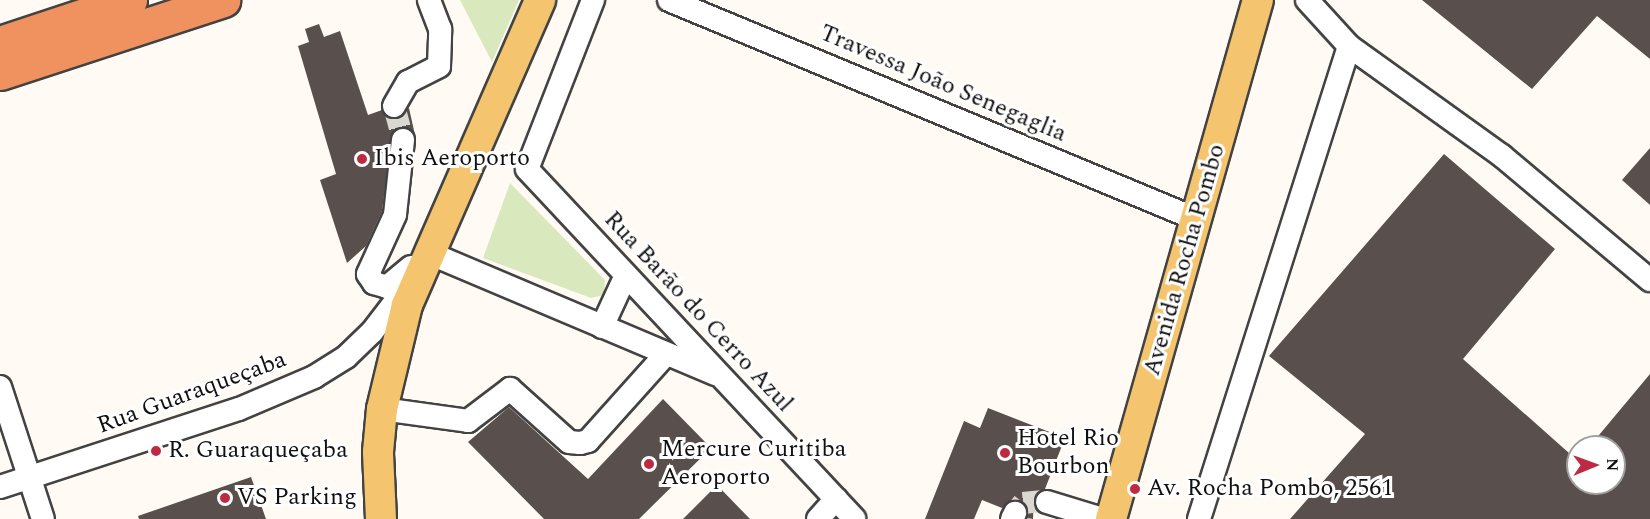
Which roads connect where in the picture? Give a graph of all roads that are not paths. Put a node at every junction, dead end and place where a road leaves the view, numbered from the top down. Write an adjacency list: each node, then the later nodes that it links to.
1 (130, 0): 9 (highway)
2 (223, 0): 11 (highway)
3 (429, 0): 12 (street)
4 (540, 0): 15 (main road)
5 (593, 0): 16 (street, Rua Barão do Cerro Azul)
6 (669, 0): 14 (street, Travessa João Senegaglia)
7 (1258, 0): 14 (main road, Avenida Rocha Pombo)
8 (1307, 0): 10 (street)
9 (0, 43)
10 (1349, 46): 17 (street); 33 (street)
11 (0, 73)
12 (394, 105)
13 (403, 140): 15 (street)
14 (1196, 219): 32 (main road, Avenida Rocha Pombo)
15 (429, 253): 18 (street); 22 (main road); 23 (street, Rua Guaraqueçaba)
16 (626, 275): 18 (street); 20 (street, Rua Barão do Cerro Azul)
17 (1650, 280)
18 (603, 327): 19 (street)
19 (666, 354): 20 (street); 22 (street)
20 (722, 377): 25 (street, Rua Barão do Cerro Azul)
21 (0, 387): 23 (street)
22 (382, 409): 28 (main road)
23 (30, 477): 24 (street, Rua Guaraqueçaba); 27 (street)
24 (0, 487)
25 (836, 499): 29 (street); 30 (street, Rua Barão do Cerro Azul)
26 (1049, 507): 31 (street)
27 (43, 519)
28 (381, 519)
29 (818, 519)
30 (854, 519)
31 (1103, 519)
32 (1111, 519)
33 (1199, 519)

